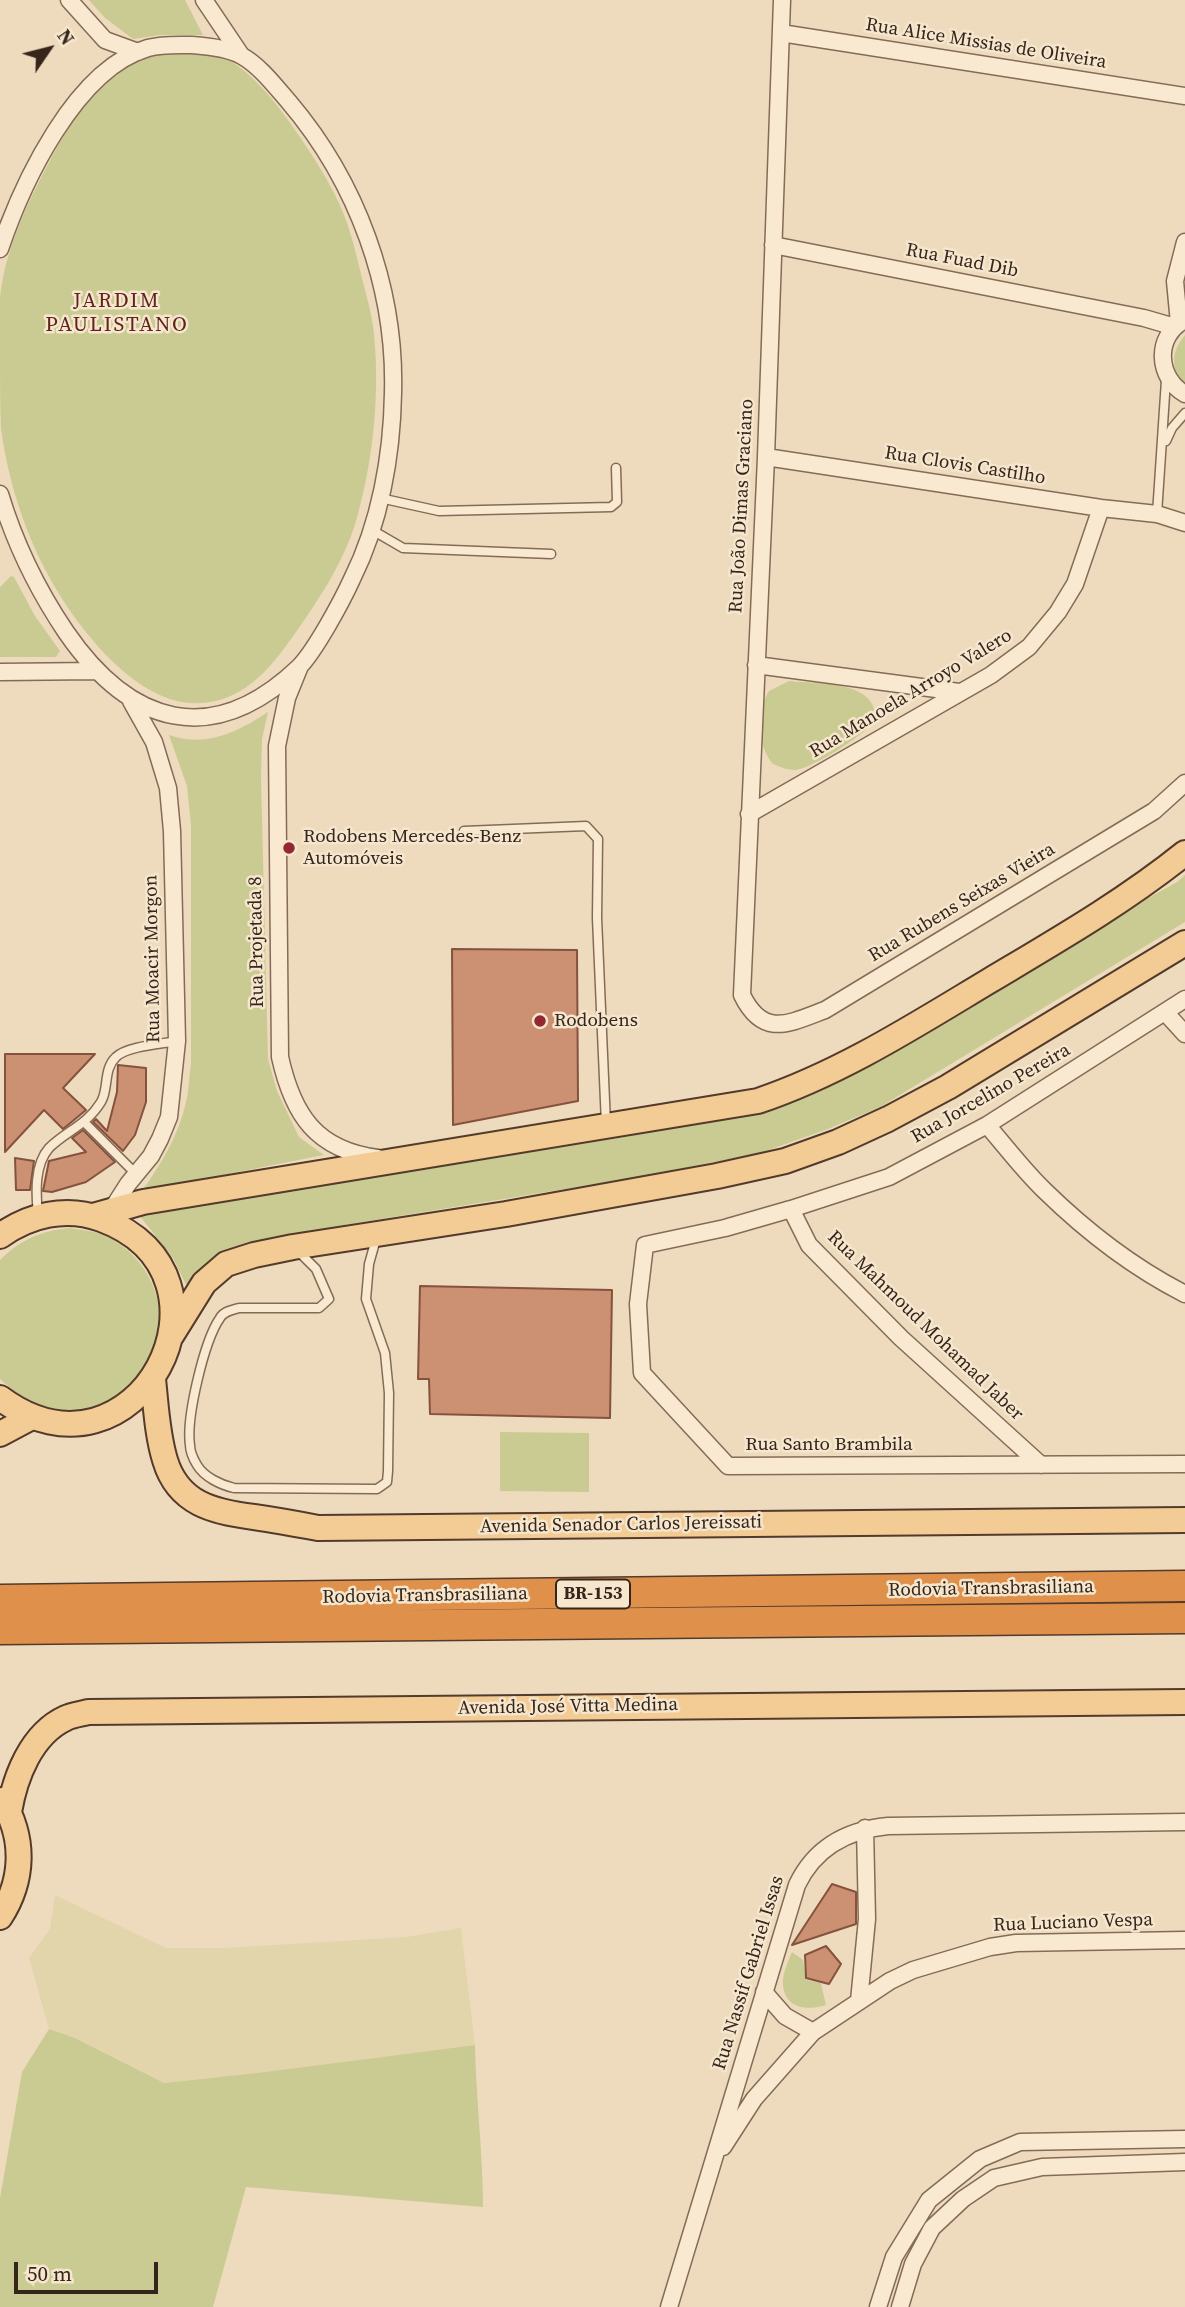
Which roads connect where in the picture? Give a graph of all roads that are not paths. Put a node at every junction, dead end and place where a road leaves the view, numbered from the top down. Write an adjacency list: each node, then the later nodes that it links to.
1 (69, 0): 5 (street)
2 (204, 0): 6 (street)
3 (782, 0): 4 (street, Rua João Dimas Graciano)
4 (780, 33): 7 (street, Rua Alice Missias de Oliveira); 9 (street, Rua João Dimas Graciano)
5 (138, 52): 6 (street); 10 (street)
6 (241, 55): 21 (street)
7 (1185, 96)
8 (1185, 242): 12 (street)
9 (773, 245): 11 (street, Rua Fuad Dib); 18 (street, Rua João Dimas Graciano)
10 (0, 249)
11 (1143, 318): 12 (street, Rua Fuad Dib); 13 (street)
12 (1180, 324): 13 (street)
13 (1164, 345): 14 (street)
14 (1164, 368): 15 (street); 17 (lane)
15 (1185, 394)
16 (1185, 413): 17 (lane)
17 (1163, 454): 23 (lane)
18 (766, 457): 22 (street, Rua Clovis Castilho); 30 (street, Rua João Dimas Graciano)
19 (616, 468): 21 (lane)
20 (0, 494): 24 (street)
21 (380, 498): 26 (street)
22 (1101, 508): 23 (street, Rua Clovis Castilho); 33 (street, Rua Manoela Arroyo Valero)
23 (1157, 514): 25 (street)
24 (9, 523): 27 (street); 31 (street)
25 (1185, 523)
26 (372, 530): 28 (lane); 29 (street)
27 (0, 540)
28 (551, 554)
29 (301, 665): 34 (street); 48 (street, Rua Projetada 8)
30 (756, 665): 33 (street); 36 (street, Rua João Dimas Graciano)
31 (97, 671): 32 (street); 34 (street)
32 (0, 672)
33 (959, 692): 36 (street, Rua Manoela Arroyo Valero)
34 (130, 698): 44 (street, Rua Moacir Morgon)
35 (1185, 783): 41 (street, Rua Rubens Seixas Vieira)
36 (749, 814): 41 (street, Rua João Dimas Graciano)
37 (464, 831): 47 (lane)
38 (1185, 853): 47 (main road)
39 (1185, 943): 53 (main road)
40 (1185, 999): 42 (street, Rua Jorcelino Pereira)
41 (751, 1012)
42 (1165, 1012): 43 (street); 46 (street, Rua Jorcelino Pereira)
43 (1185, 1034)
44 (177, 1041): 45 (lane); 49 (street, Rua Moacir Morgon)
45 (85, 1123): 49 (lane); 52 (lane)
46 (987, 1125): 50 (street, Rua Jorcelino Pereira); 57 (street)
47 (606, 1127): 48 (main road)
48 (391, 1160): 51 (main road)
49 (136, 1174): 51 (street, Rua Moacir Morgon)
50 (791, 1209): 55 (street, Rua Jorcelino Pereira); 64 (street, Rua Mahmoud Mohamad Jaber)
51 (102, 1212): 52 (main road); 58 (main road)
52 (38, 1216): 54 (main road)
53 (378, 1233): 56 (main road); 56 (lane)
54 (0, 1236)
55 (645, 1245): 64 (street, Rua Santo Brambila)
56 (293, 1247): 58 (main road)
57 (1185, 1294)
58 (171, 1336): 59 (main road)
59 (153, 1379): 61 (main road); 65 (main road, Avenida Senador Carlos Jereissati)
60 (0, 1398): 61 (main road)
61 (32, 1417): 62 (main road)
62 (0, 1434)
63 (1185, 1464): 64 (street, Rua Santo Brambila)
64 (1041, 1465)
65 (1185, 1520)
66 (1185, 1586): 67 (highway, Rodovia Transbrasiliana / BR-153)
67 (0, 1600)
68 (1185, 1618): 69 (highway, Rodovia Transbrasiliana / BR-153)
69 (0, 1629)
70 (1185, 1702): 71 (main road, Avenida José Vitta Medina)
71 (5, 1804): 74 (main road)
72 (1185, 1822): 73 (street, Rua Nassif Gabriel Issas)
73 (865, 1828): 76 (street, Rua Nassif Gabriel Issas); 77 (street)
74 (0, 1917)
75 (1185, 1940): 77 (street, Rua Luciano Vespa)
76 (765, 1992): 78 (street); 81 (street, Rua Nassif Gabriel Issas)
77 (859, 2001): 78 (street, Rua Luciano Vespa)
78 (813, 2032): 81 (street, Rua Luciano Vespa)
79 (1185, 2139): 83 (street)
80 (1185, 2162): 84 (street)
81 (713, 2163): 82 (street, Rua Nassif Gabriel Issas)
82 (669, 2307)
83 (878, 2307)
84 (900, 2307)

